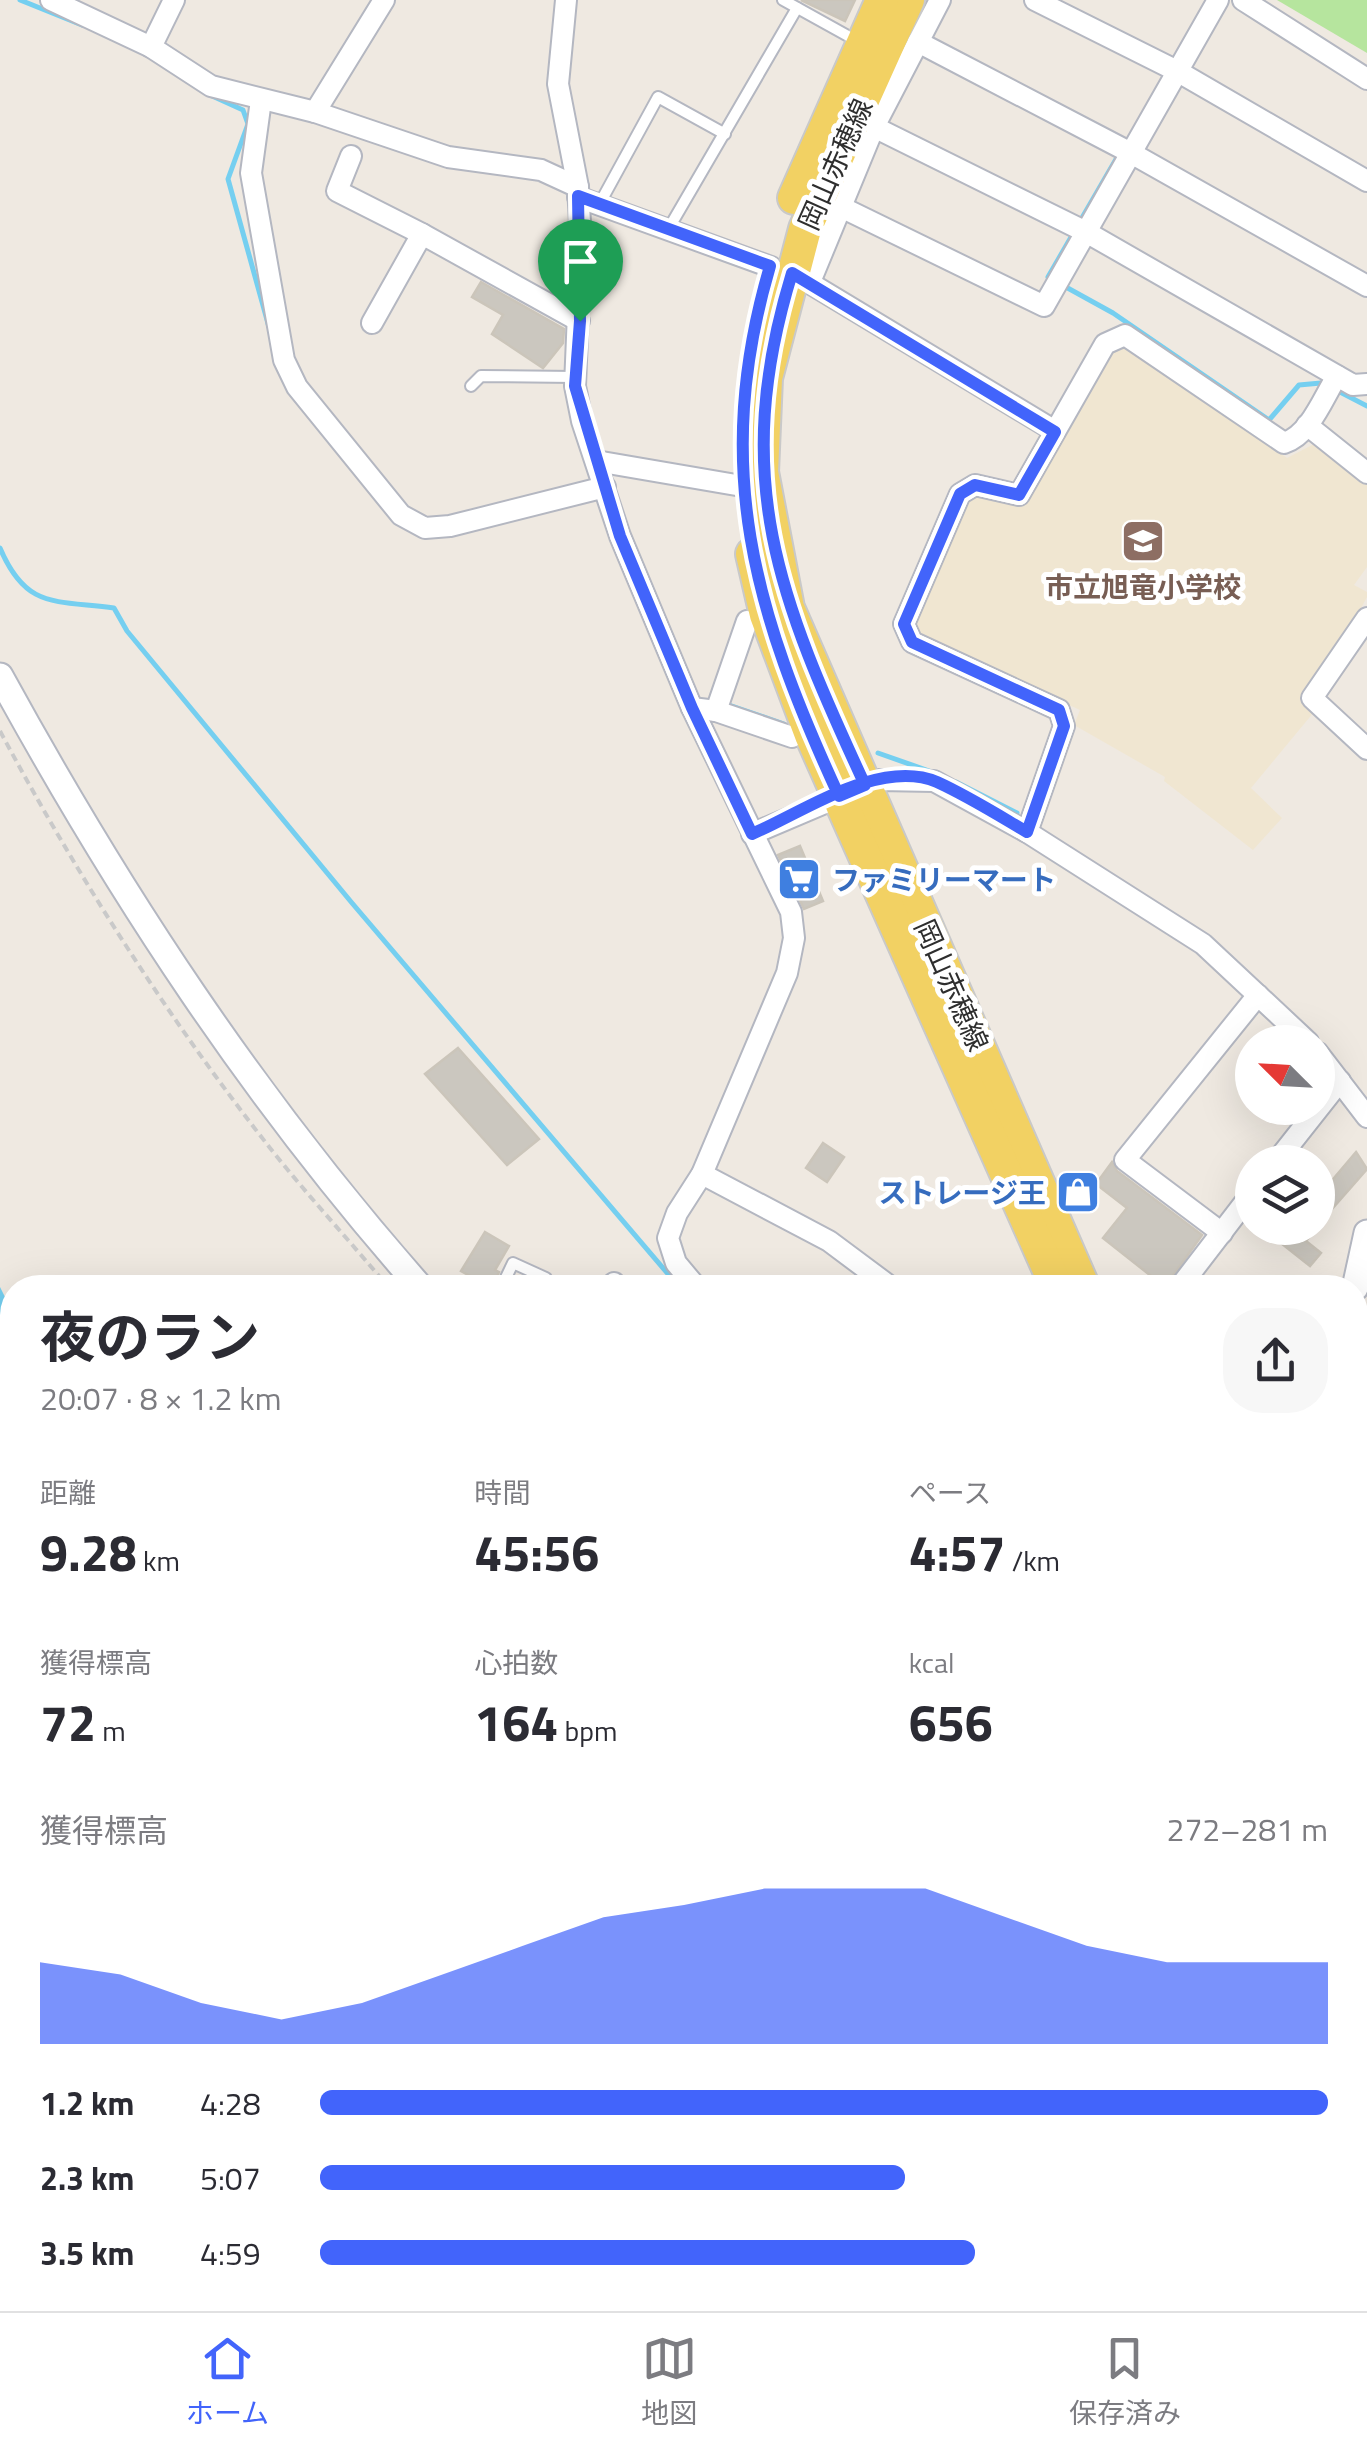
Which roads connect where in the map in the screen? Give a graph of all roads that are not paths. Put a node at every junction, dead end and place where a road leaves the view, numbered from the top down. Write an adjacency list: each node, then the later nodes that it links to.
1 (51, 0): 15 (street)
2 (174, 0): 15 (street)
3 (384, 0): 19 (street)
4 (566, 0): 25 (street)
5 (783, 0): 12 (lane)
6 (882, 0): 14 (main road, 岡山赤穂線)
7 (908, 0): 31 (main road, 岡山赤穂線)
8 (940, 0): 13 (street)
9 (1035, 0): 16 (street)
10 (1218, 0): 16 (street)
11 (1243, 0): 17 (street)
12 (797, 8): 14 (lane); 21 (lane)
13 (918, 42): 20 (street); 22 (street)
14 (862, 43): 31 (main road, 岡山赤穂線)
15 (150, 46): 18 (street)
16 (1172, 68): 22 (street); 24 (street)
17 (1367, 79)
18 (261, 100): 19 (street); 43 (street)
19 (314, 112): 25 (street)
20 (874, 127): 27 (street); 29 (street)
21 (725, 134): 26 (lane); 28 (lane)
22 (1125, 150): 29 (street); 32 (street)
23 (351, 156): 30 (street)
24 (1367, 181)
25 (578, 192): 26 (street); 33 (street)
26 (600, 203): 28 (street)
27 (841, 207): 29 (street); 31 (street)
28 (669, 228): 31 (street)
29 (1080, 229): 35 (street)
30 (422, 234): 33 (street); 34 (street)
31 (791, 274): 40 (street); 44 (main road, 岡山赤穂線); 52 (main road, 岡山赤穂線)
32 (1367, 286)
33 (580, 321): 36 (street)
34 (372, 322)
35 (1336, 376): 37 (street); 39 (street)
36 (576, 377): 38 (lane); 41 (street)
37 (1367, 384)
38 (471, 386)
39 (1307, 425): 40 (street); 42 (street)
40 (1055, 432): 53 (street)
41 (596, 461): 43 (street); 44 (street)
42 (1367, 473)
43 (605, 486): 48 (street)
44 (742, 486): 52 (main road, 岡山赤穂線)
45 (1367, 618): 51 (street)
46 (747, 622): 49 (street)
47 (0, 676): 65 (street)
48 (688, 699): 49 (street); 54 (street)
49 (718, 705): 50 (street)
50 (792, 737)
51 (1367, 749)
52 (852, 790): 53 (street); 54 (street); 70 (main road, 岡山赤穂線); 71 (main road, 岡山赤穂線)
53 (1027, 832): 55 (street)
54 (752, 834): 61 (street)
55 (1258, 995): 56 (street); 63 (street)
56 (1290, 1025)
57 (1335, 1075): 58 (street)
58 (1340, 1081): 59 (street); 60 (street)
59 (1367, 1117)
60 (1289, 1145)
61 (702, 1174): 68 (street); 69 (street)
62 (1235, 1215): 63 (street)
63 (1222, 1232): 72 (street)
64 (1367, 1233): 73 (street)
65 (410, 1275)
66 (507, 1275): 67 (lane)
67 (539, 1275)
68 (686, 1275)
69 (874, 1275)
70 (1053, 1275)
71 (1078, 1275)
72 (1189, 1275)
73 (1358, 1275)

